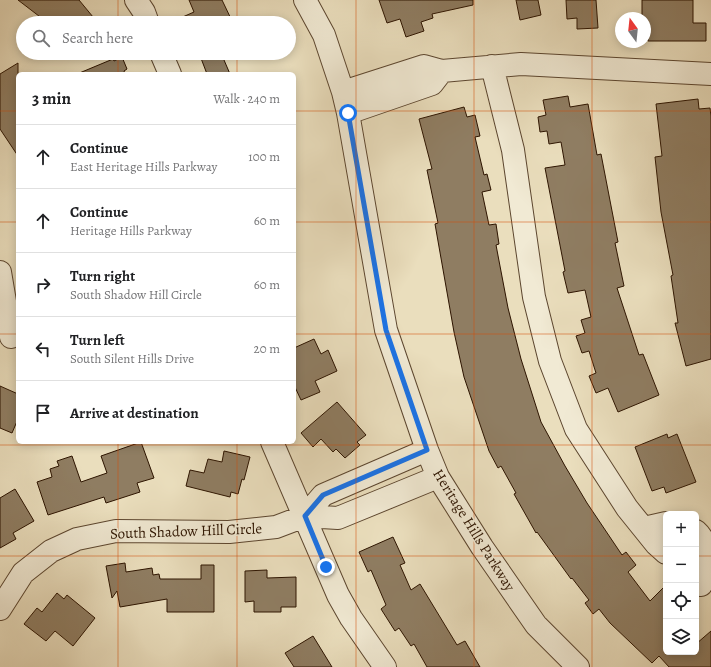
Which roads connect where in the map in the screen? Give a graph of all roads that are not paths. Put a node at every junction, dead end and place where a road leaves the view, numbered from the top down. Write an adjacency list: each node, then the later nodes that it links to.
1 (136, 0): 3 (street)
2 (305, 0): 9 (street, Heritage Hills Parkway)
3 (145, 16)
4 (164, 60): 7 (street)
5 (492, 66): 6 (street); 8 (street); 18 (street)
6 (442, 71): 9 (street); 10 (street)
7 (169, 72)
8 (711, 74)
9 (343, 92): 10 (street, Heritage Hills Parkway)
10 (348, 113): 14 (street, Heritage Hills Parkway)
11 (0, 272): 12 (street)
12 (12, 337)
13 (273, 444): 16 (street)
14 (427, 450): 15 (street, Heritage Hills Parkway); 16 (street, South Shadow Hill Circle)
15 (438, 477): 16 (street, South Shadow Hill Circle); 24 (street, Heritage Hills Parkway)
16 (305, 516): 22 (street, South Shadow Hill Circle); 23 (street)
17 (663, 524): 18 (street)
18 (644, 528): 20 (street)
19 (699, 533): 21 (street)
20 (663, 550)
21 (703, 587)
22 (0, 609)
23 (385, 667)
24 (578, 667)

